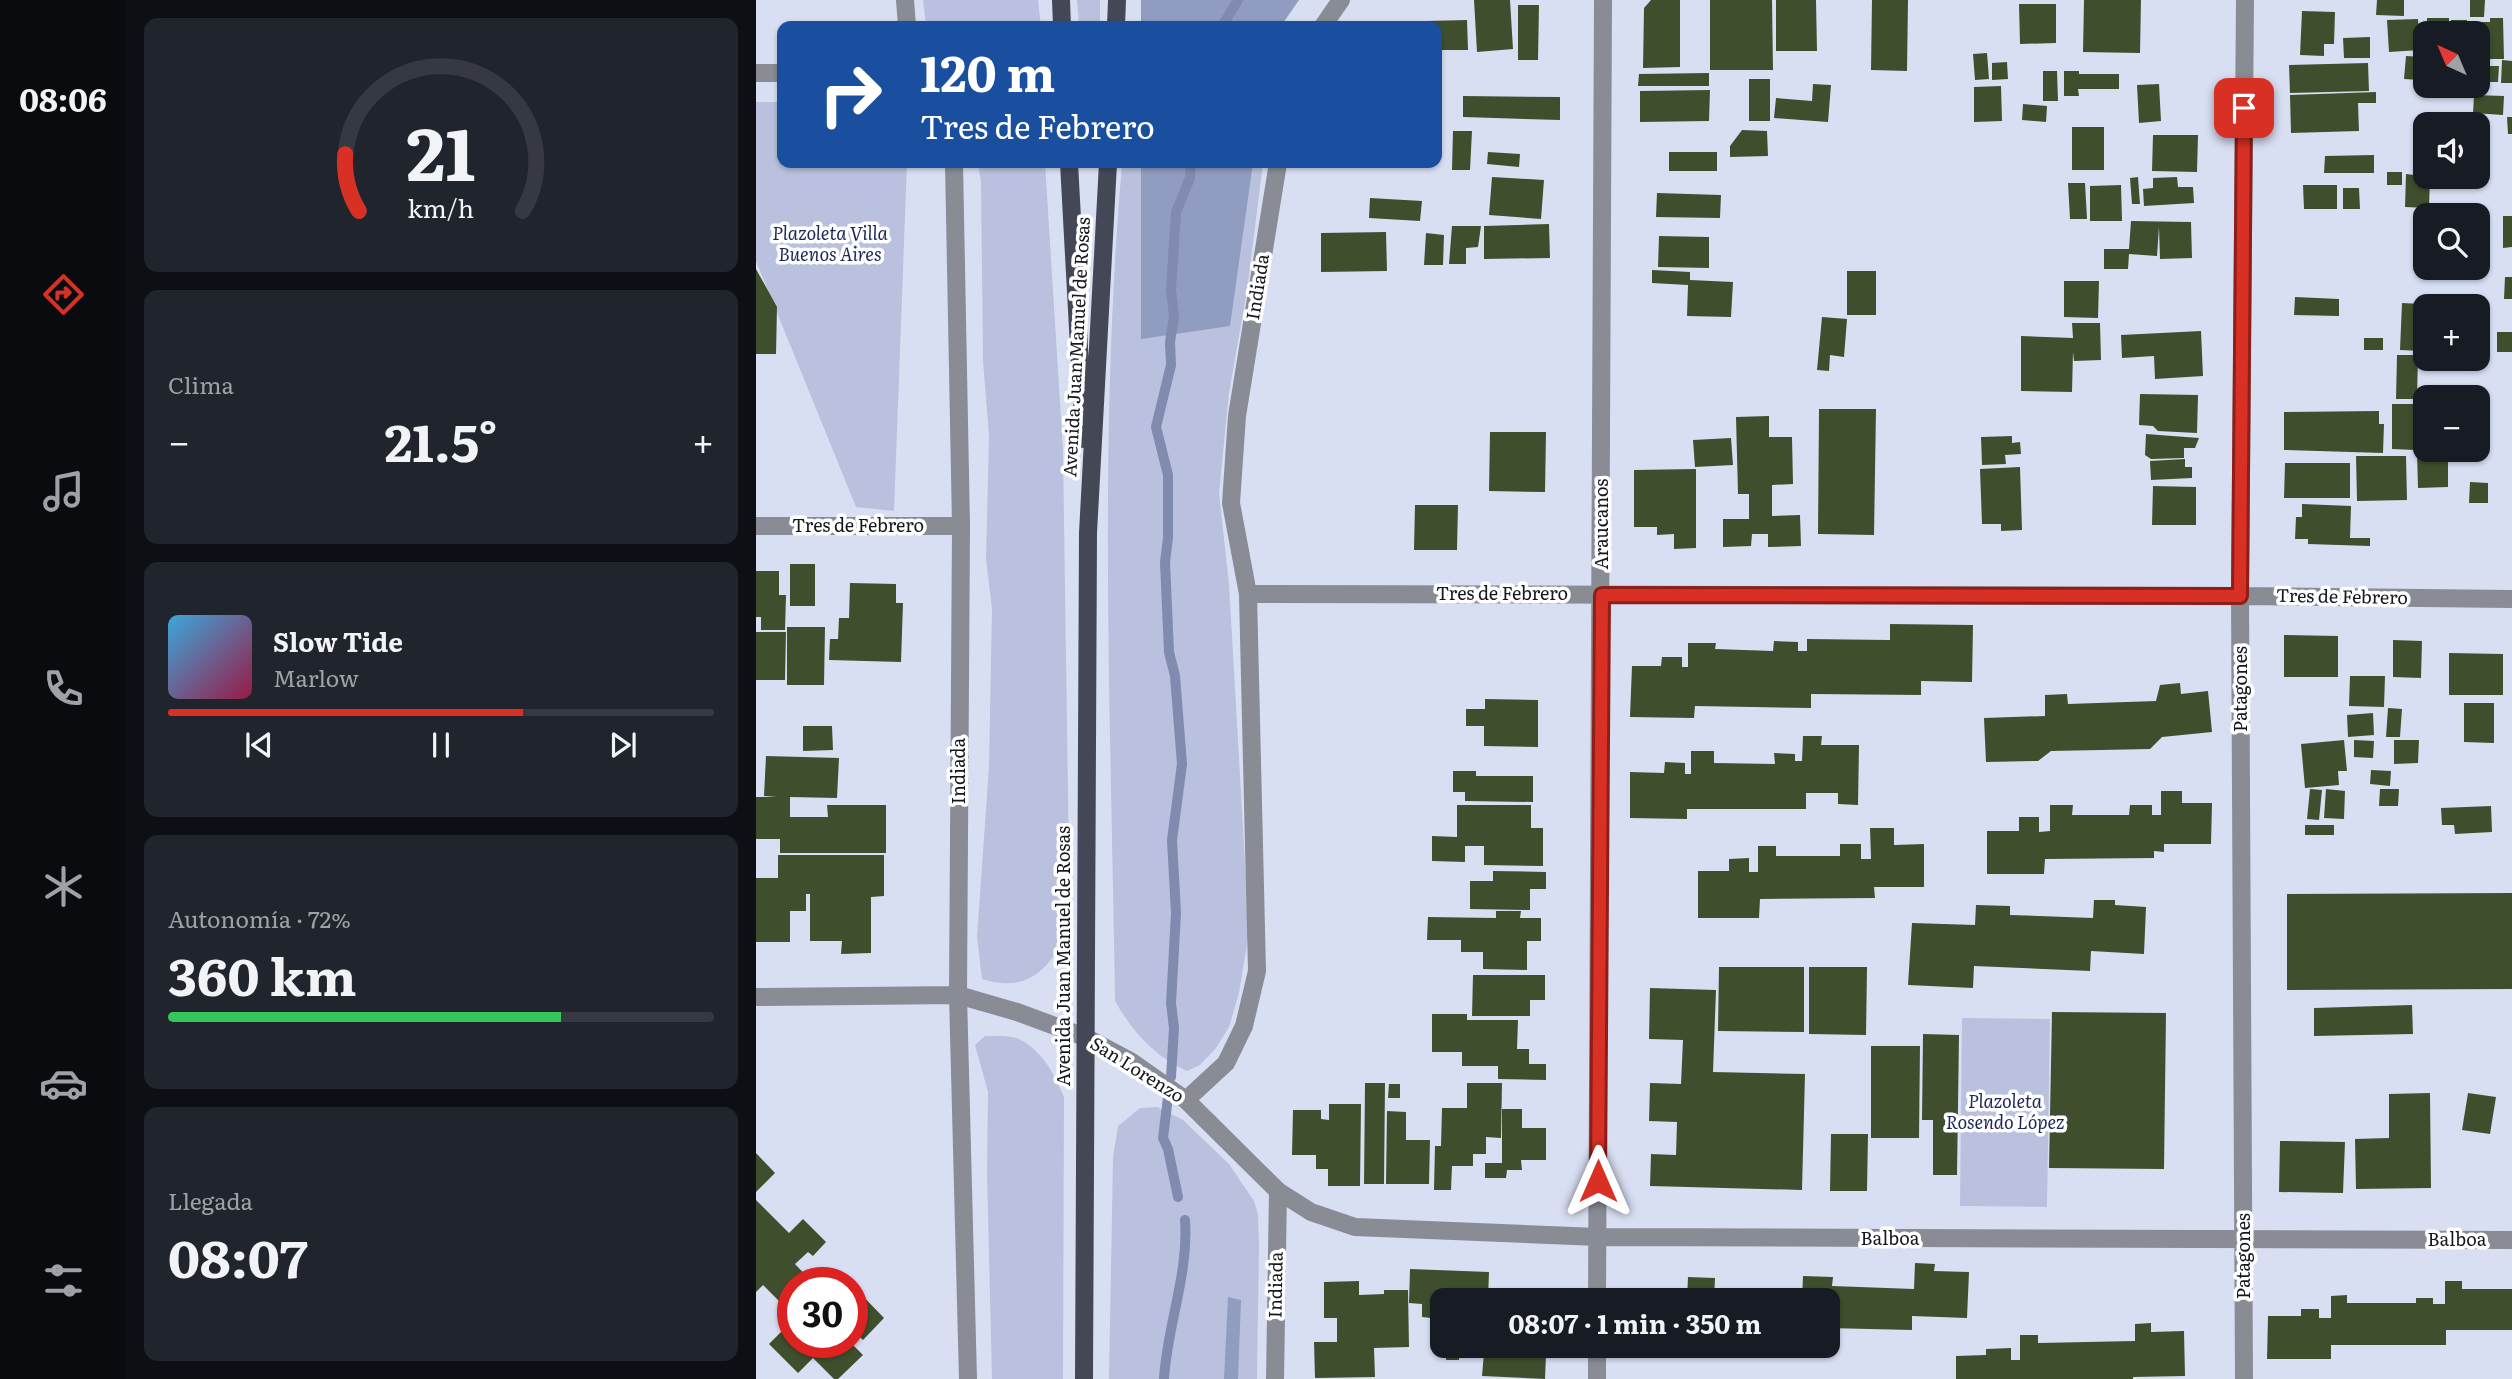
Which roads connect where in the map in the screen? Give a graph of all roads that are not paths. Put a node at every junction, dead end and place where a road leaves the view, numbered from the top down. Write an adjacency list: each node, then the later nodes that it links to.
1 (905, 0): 7 (street)
2 (1061, 0): 8 (main road)
3 (1117, 0): 9 (main road)
4 (1341, 0): 10 (street)
5 (1602, 0): 21 (street, Araucanos)
6 (2245, 0): 22 (street, Patagones)
7 (907, 21)
8 (1062, 21)
9 (1116, 21)
10 (1326, 21)
11 (756, 73): 12 (street)
12 (777, 74)
13 (954, 168): 18 (street, Indiada)
14 (1069, 168): 19 (main road, Avenida Juan Manuel de Rosas)
15 (1108, 168): 19 (main road, Avenida Juan Manuel de Rosas)
16 (1277, 168): 20 (street, Indiada)
17 (756, 526): 18 (street, Tres de Febrero)
18 (961, 526): 24 (street, Indiada)
19 (1088, 533): 26 (main road, Avenida Juan Manuel de Rosas)
20 (1248, 594): 21 (street, Tres de Febrero); 27 (street, Indiada)
21 (1602, 595): 22 (street, Tres de Febrero); 29 (street, Araucanos)
22 (2240, 596): 23 (street, Tres de Febrero); 30 (street, Patagones)
23 (2512, 599)
24 (958, 995): 25 (street, San Lorenzo); 26 (street, San Lorenzo); 34 (street, Indiada)
25 (756, 997)
26 (1084, 1037): 27 (street, San Lorenzo); 35 (main road, Avenida Juan Manuel de Rosas)
27 (1186, 1100): 28 (street, San Lorenzo)
28 (1278, 1191): 29 (street, Balboa); 36 (street, Indiada)
29 (1598, 1237): 30 (street, Balboa); 32 (street, Araucanos)
30 (2244, 1240): 31 (street, Balboa); 38 (street, Patagones)
31 (2512, 1240)
32 (1597, 1288)
33 (1597, 1358): 37 (street)
34 (968, 1379)
35 (1084, 1379)
36 (1275, 1379)
37 (1597, 1379)
38 (2244, 1379)

